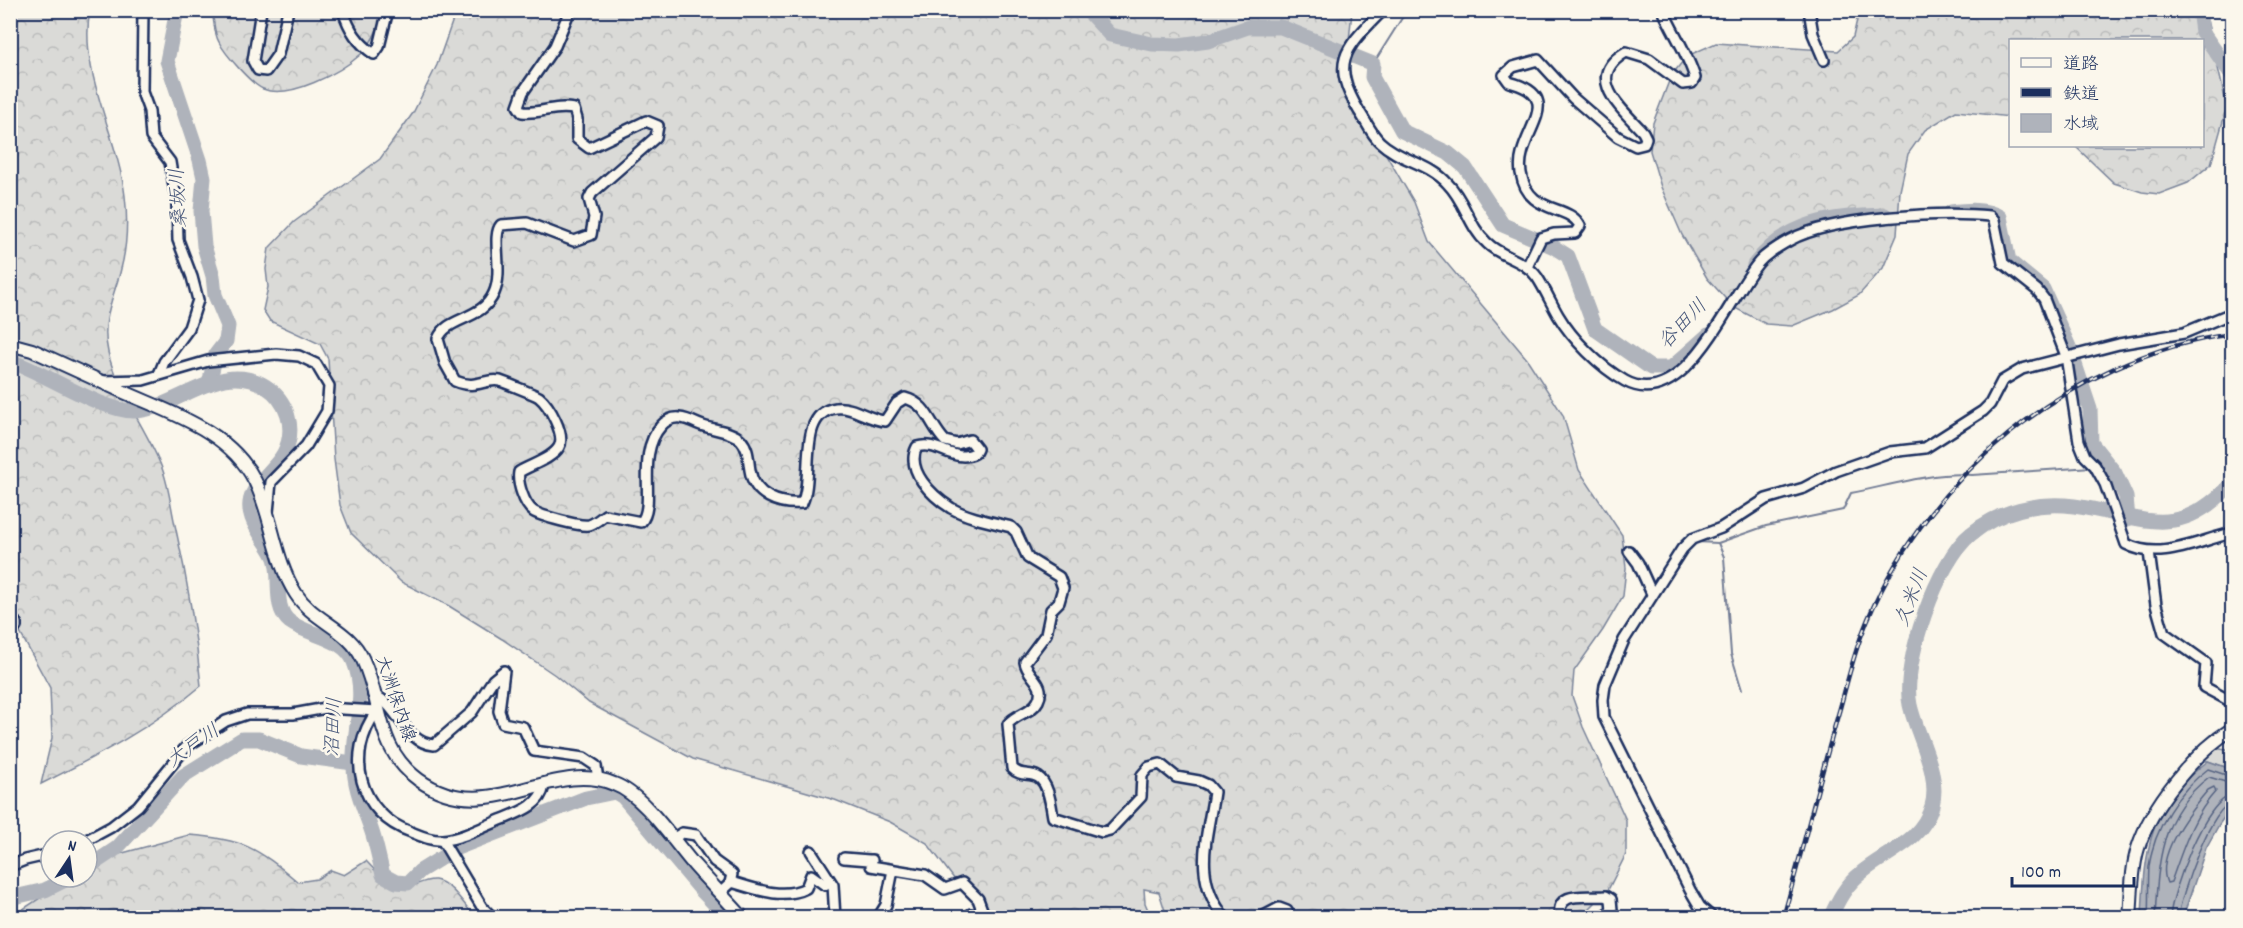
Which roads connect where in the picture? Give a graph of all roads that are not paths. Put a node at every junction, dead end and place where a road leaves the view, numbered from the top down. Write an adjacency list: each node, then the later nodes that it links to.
1 (142, 10): 15 (street)
2 (261, 10): 3 (street)
3 (288, 10)
4 (343, 10): 5 (street)
5 (388, 10)
6 (570, 10): 49 (street)
7 (1383, 10): 11 (street)
8 (1663, 10): 11 (street)
9 (1809, 10): 10 (street)
10 (1824, 60)
11 (1527, 267): 14 (street)
12 (2232, 313): 14 (street)
13 (10, 344): 16 (main road, 大洲保内線)
14 (2066, 356): 20 (street); 21 (street)
15 (159, 374): 16 (street); 17 (street)
16 (99, 381): 17 (main road, 大洲保内線)
17 (268, 513): 24 (main road, 大洲保内線)
18 (2232, 533): 20 (street)
19 (1629, 551): 21 (street)
20 (2149, 552): 25 (street)
21 (1652, 594): 41 (street)
22 (10, 621): 23 (street)
23 (10, 634)
24 (373, 695): 26 (main road, 大洲保内線); 28 (street)
25 (2232, 702)
26 (371, 711): 29 (main road, 大洲保内線); 30 (street); 32 (street)
27 (2232, 729): 54 (main road)
28 (598, 780): 29 (main road, 大洲保内線); 31 (main road, 大洲保内線)
29 (543, 786): 32 (street)
30 (99, 834)
31 (674, 838): 39 (street); 40 (main road, 大洲保内線)
32 (443, 843): 42 (street)
33 (811, 851): 38 (street)
34 (39, 858): 36 (street)
35 (844, 858): 37 (street)
36 (10, 866)
37 (892, 870): 47 (street); 48 (street)
38 (830, 882): 39 (street); 44 (street)
39 (730, 883): 40 (street)
40 (720, 893): 43 (main road, 大洲保内線)
41 (1710, 916)
42 (493, 918)
43 (743, 918)
44 (835, 918)
45 (846, 918): 46 (street)
46 (858, 918)
47 (878, 918)
48 (985, 918)
49 (1225, 918)
50 (1260, 918): 51 (street)
51 (1290, 918)
52 (1560, 918): 53 (street)
53 (1601, 918)
54 (2130, 918)

